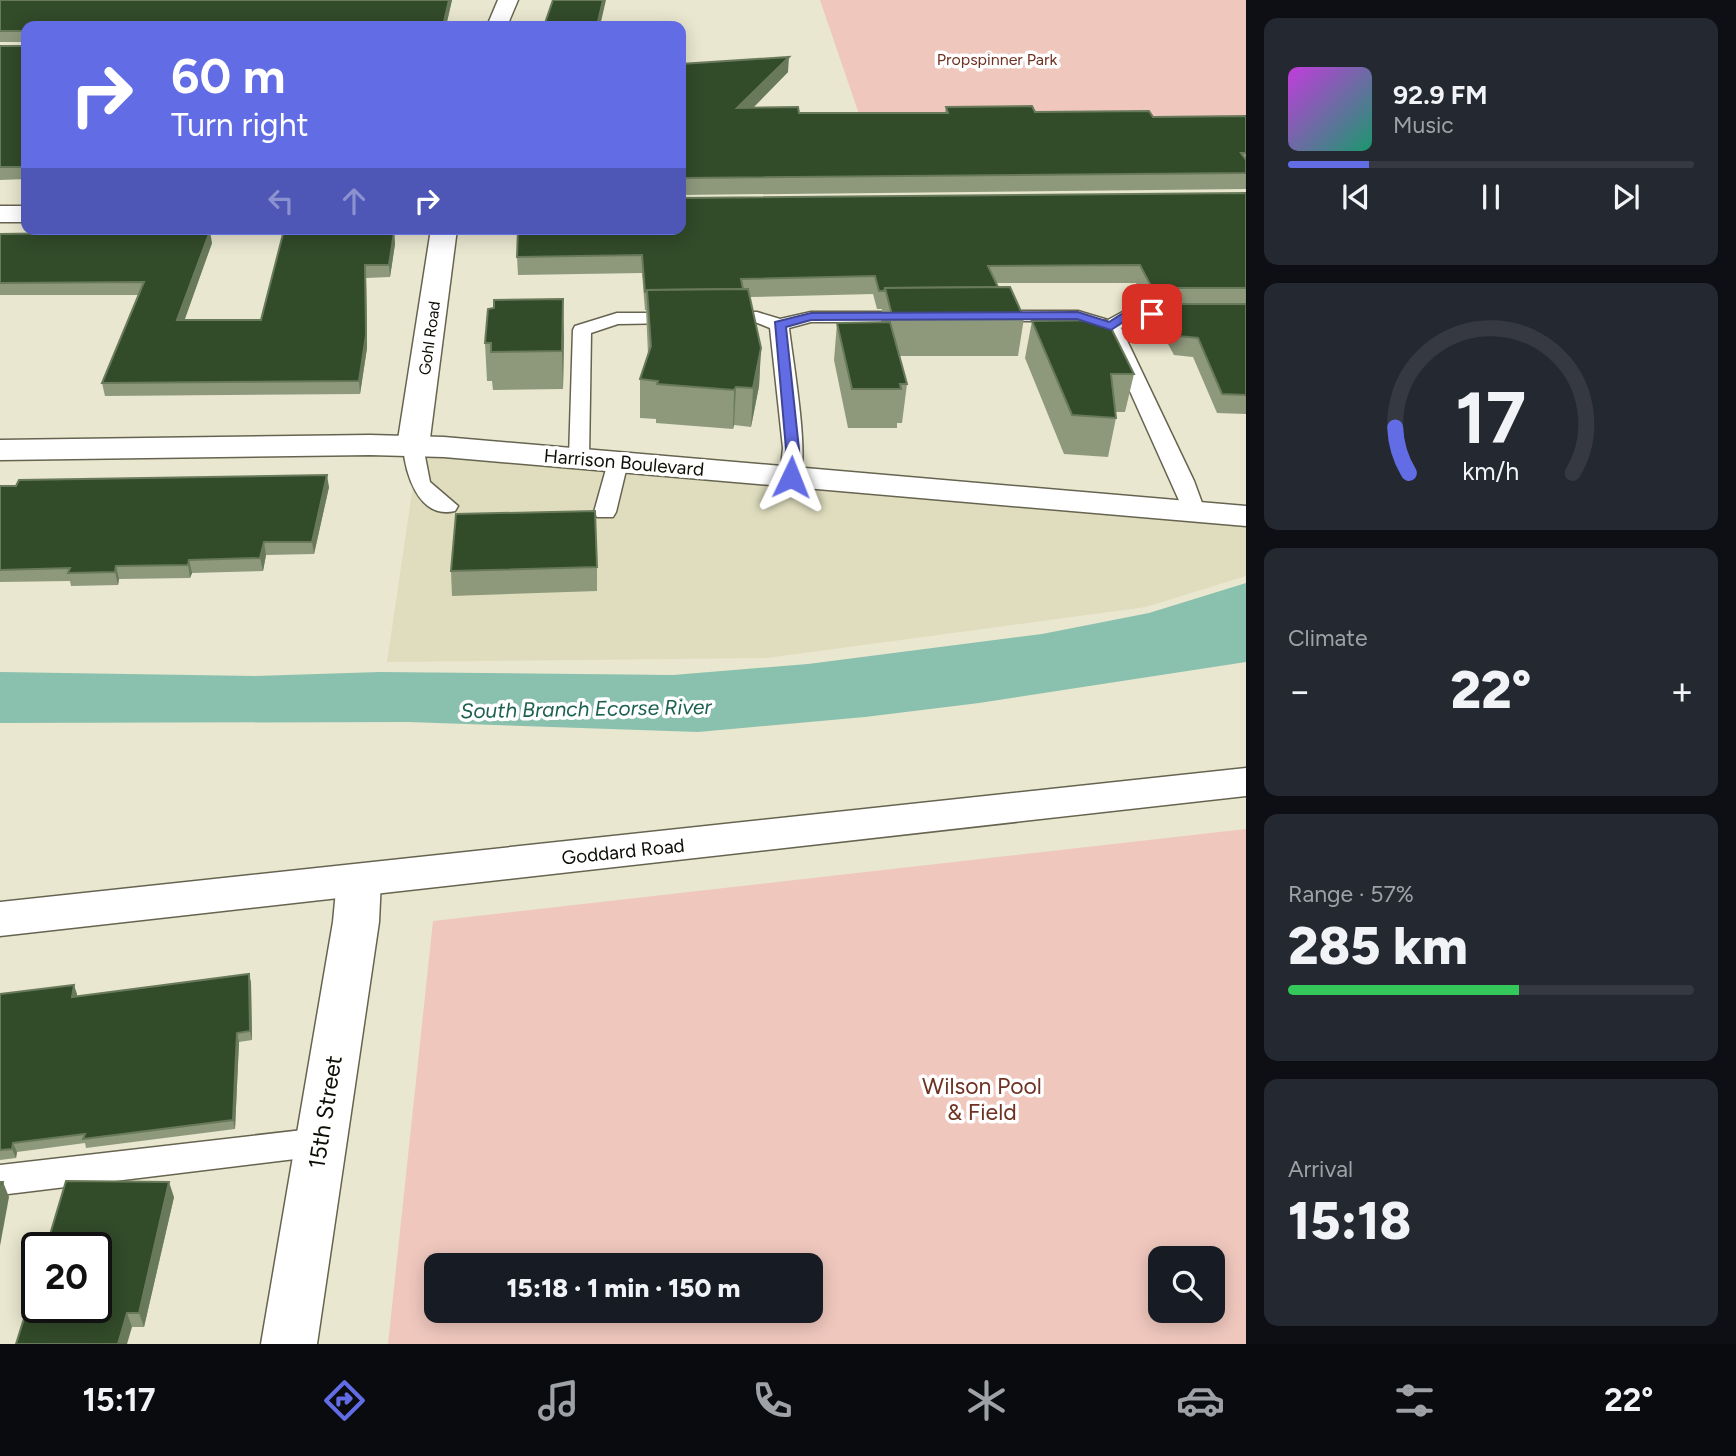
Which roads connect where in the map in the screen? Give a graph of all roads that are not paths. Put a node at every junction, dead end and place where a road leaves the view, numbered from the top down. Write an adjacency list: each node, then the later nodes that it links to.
1 (508, 0): 2 (street)
2 (499, 21)
3 (0, 214): 4 (street)
4 (21, 214)
5 (443, 235): 11 (street, Gohl Road)
6 (1246, 314): 10 (lane)
7 (931, 316): 9 (lane)
8 (971, 316): 10 (lane)
9 (779, 324): 13 (lane); 15 (lane)
10 (1111, 327): 17 (lane)
11 (413, 446): 12 (street, Harrison Boulevard); 13 (street, Harrison Boulevard); 16 (lane)
12 (0, 450)
13 (579, 458): 14 (street, Harrison Boulevard)
14 (618, 462): 15 (street, Harrison Boulevard); 18 (lane)
15 (791, 477): 17 (street, Harrison Boulevard)
16 (447, 506)
17 (1194, 511): 19 (street, Harrison Boulevard)
18 (605, 512)
19 (1246, 516)
20 (1246, 782): 21 (street, Goddard Road)
21 (359, 880): 22 (street, Goddard Road); 23 (street, 15th Street)
22 (0, 919)
23 (320, 1142): 24 (lane); 25 (street, 15th Street)
24 (0, 1180)
25 (289, 1344)

